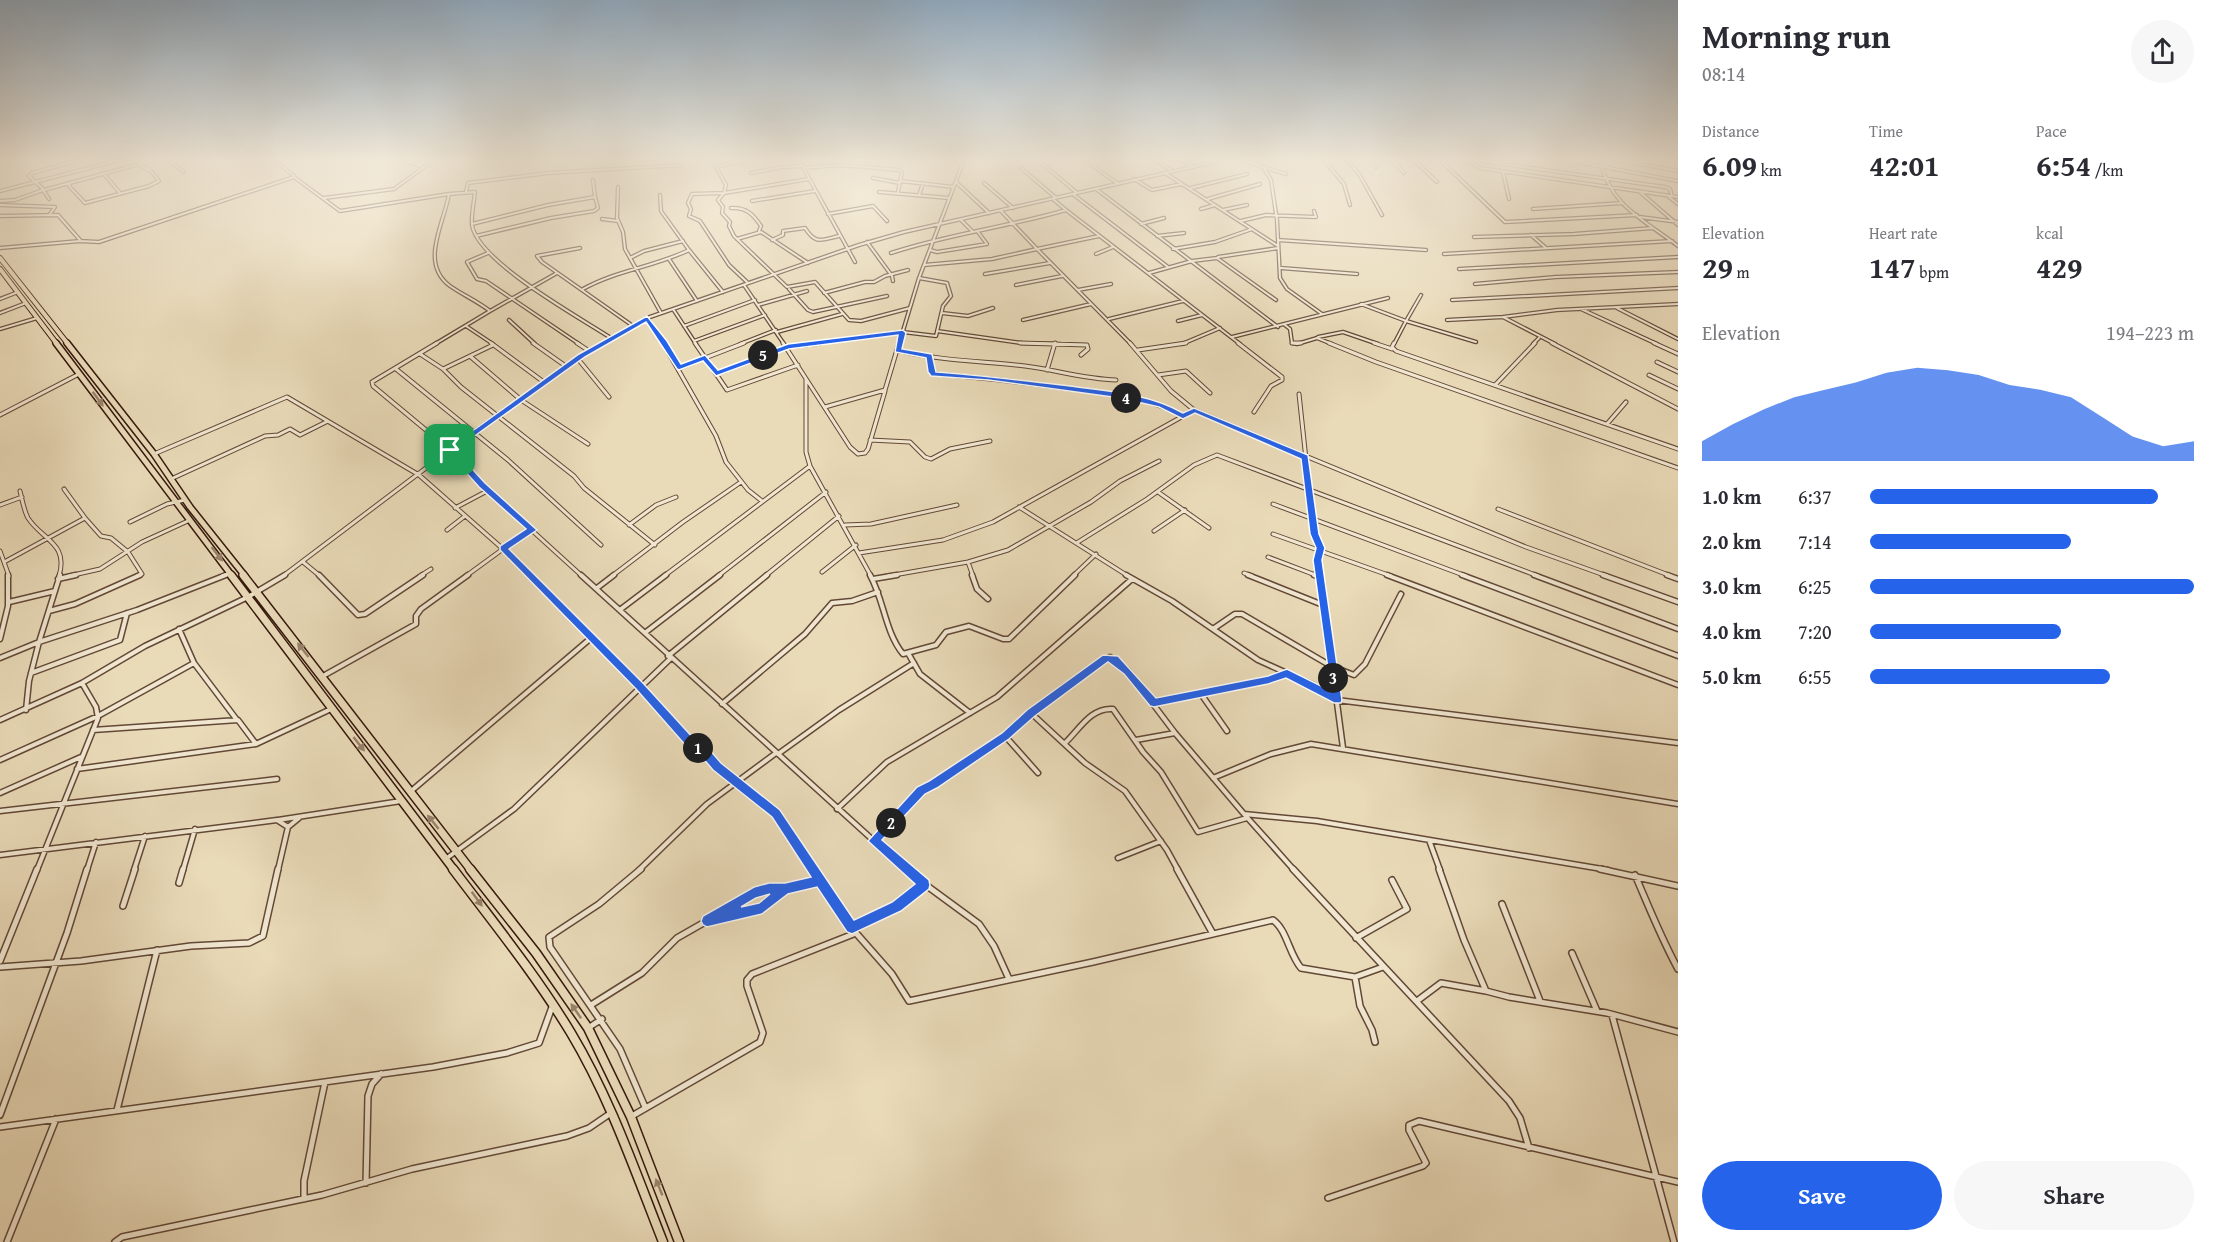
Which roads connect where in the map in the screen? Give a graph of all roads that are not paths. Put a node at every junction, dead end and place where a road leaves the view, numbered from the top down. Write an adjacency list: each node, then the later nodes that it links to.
1 (61, 218): 55 (street)
2 (173, 218): 55 (street)
3 (444, 218): 137 (street)
4 (473, 218): 38 (street)
5 (492, 218): 38 (street)
6 (551, 218): 47 (street)
7 (618, 218): 32 (street)
8 (666, 218): 56 (street)
9 (693, 218): 102 (street)
10 (726, 218): 52 (street)
11 (755, 218): 43 (street)
12 (830, 218): 48 (street)
13 (884, 218): 33 (street)
14 (942, 218): 39 (street)
15 (966, 218): 31 (street)
16 (1008, 218): 36 (street)
17 (1034, 218): 36 (street)
18 (1076, 218): 49 (street)
19 (1106, 218): 88 (street)
20 (1132, 218): 40 (street)
21 (1164, 218): 40 (street)
22 (1235, 218): 34 (street)
23 (1258, 218): 34 (street)
24 (1276, 218): 54 (street)
25 (1501, 218): 26 (street)
26 (1595, 218)
27 (1640, 218): 41 (street)
28 (1651, 218): 35 (street)
29 (1669, 218): 35 (street)
30 (602, 219): 32 (street)
31 (961, 219): 39 (street); 44 (street)
32 (618, 221): 78 (street)
33 (887, 221)
34 (1240, 221): 42 (street)
35 (1672, 221): 37 (street)
36 (1013, 223): 44 (street); 66 (street)
37 (1678, 223)
38 (472, 224): 47 (street)
39 (939, 224): 53 (street); 58 (street)
40 (1140, 224): 50 (street)
41 (1653, 228): 46 (street); 59 (street)
42 (1252, 229): 62 (street); 67 (street)
43 (759, 231): 52 (street); 57 (street)
44 (975, 232): 53 (street); 70 (street)
45 (1184, 233): 50 (street)
46 (1531, 235): 51 (street); 68 (street)
47 (476, 236): 72 (street)
48 (838, 236): 57 (street); 65 (street)
49 (1099, 236): 61 (street); 66 (street)
50 (1156, 236): 67 (street)
51 (1474, 237)
52 (737, 239): 98 (street)
53 (934, 239): 70 (street); 73 (street)
54 (1278, 240): 62 (street); 71 (street)
55 (80, 241): 63 (street)
56 (683, 241): 69 (street); 78 (street)
57 (772, 241): 84 (street)
58 (867, 242): 65 (street); 94 (street)
59 (1672, 242): 60 (street); 68 (street)
60 (1678, 246)
61 (1113, 247): 74 (street); 96 (street)
62 (1278, 247): 79 (street); 89 (street)
63 (0, 248)
64 (580, 248): 93 (street)
65 (847, 249): 82 (street); 84 (street)
66 (1037, 249): 83 (street); 85 (street)
67 (1173, 249): 81 (street)
68 (1547, 249): 75 (street)
69 (689, 250): 80 (street); 113 (street)
70 (930, 250): 85 (street)
71 (1426, 250)
72 (488, 253): 106 (street); 120 (street)
73 (891, 254)
74 (1096, 254)
75 (1444, 254)
76 (1678, 257): 90 (street)
77 (0, 258): 164 (highway)
78 (630, 258): 87 (street)
79 (1217, 258): 81 (street); 122 (street)
80 (669, 260): 87 (street); 124 (street)
81 (1192, 261): 88 (street); 158 (street)
82 (855, 262)
83 (1050, 263): 95 (street); 99 (street)
84 (808, 264): 98 (street)
85 (924, 265): 100 (street)
86 (0, 268): 112 (highway)
87 (635, 268): 109 (street); 139 (street)
88 (1168, 268): 96 (street)
89 (1281, 268): 97 (street); 143 (street)
90 (1459, 269)
91 (908, 270): 94 (street)
92 (1678, 272): 104 (street)
93 (557, 273): 106 (street); 109 (street)
94 (891, 274): 101 (street); 114 (street)
95 (985, 274)
96 (1148, 274): 125 (street)
97 (1357, 274)
98 (771, 275): 102 (street); 107 (street)
99 (1062, 276): 105 (street); 110 (street)
100 (919, 278): 133 (street); 140 (street)
101 (893, 281)
102 (746, 284): 113 (street); 121 (street)
103 (1111, 284): 110 (street)
104 (1475, 284)
105 (1016, 285)
106 (531, 286): 120 (street); 165 (street)
107 (789, 288): 114 (street); 115 (street)
108 (1678, 288): 123 (street)
109 (583, 289): 156 (street)
110 (1077, 290): 127 (street)
111 (807, 291): 115 (street)
112 (18, 292): 119 (street); 126 (highway)
113 (723, 292): 124 (street)
114 (824, 293): 131 (street)
115 (794, 295): 130 (street); 131 (street)
116 (886, 296): 131 (street)
117 (1421, 296): 153 (street)
118 (1388, 298): 128 (street)
119 (0, 299)
120 (511, 299): 137 (street); 179 (street)
121 (755, 300): 130 (street); 157 (street)
122 (1276, 300)
123 (1452, 300)
124 (697, 301): 134 (street)
125 (1184, 301): 142 (street); 150 (street)
126 (26, 303): 138 (street); 145 (highway)
127 (1091, 304): 149 (street); 150 (street)
128 (1361, 304): 143 (street); 153 (street)
129 (1678, 304): 132 (street)
130 (758, 305): 144 (street)
131 (837, 307): 141 (street)
132 (1615, 307): 136 (street); 169 (street)
133 (910, 308): 141 (street); 163 (street)
134 (674, 309): 139 (street); 157 (street)
135 (993, 309): 140 (street)
136 (1581, 309): 147 (street); 181 (street)
137 (490, 311): 155 (street)
138 (0, 313)
139 (661, 313): 146 (street)
140 (942, 313): 162 (street)
141 (842, 314): 161 (street)
142 (1202, 314): 152 (street); 159 (street)
143 (1322, 314): 154 (street)
144 (765, 315): 161 (street); 171 (street)
145 (37, 318): 160 (street); 170 (highway)
146 (647, 318): 156 (street); 190 (street)
147 (1503, 318): 151 (street); 168 (street)
148 (509, 320): 189 (street)
149 (1023, 320)
150 (1108, 320): 178 (street)
151 (1447, 320)
152 (1178, 321)
153 (1406, 321): 172 (street); 176 (street)
154 (1285, 325): 158 (street); 167 (street)
155 (466, 326): 174 (street); 180 (street)
156 (633, 326): 165 (street)
157 (684, 326): 171 (street)
158 (1278, 327): 166 (street)
159 (1220, 328): 166 (street); 178 (street)
160 (0, 329)
161 (777, 331): 175 (street); 185 (street)
162 (937, 331): 163 (street); 173 (street)
163 (903, 333): 175 (street); 177 (street)
164 (62, 336): 170 (highway); 225 (highway)
165 (611, 338): 179 (street)
166 (1232, 338): 213 (street)
167 (1317, 338): 176 (street); 229 (street)
168 (1539, 338): 202 (street); 211 (street)
169 (1678, 339)
170 (54, 340): 195 (highway)
171 (694, 341): 185 (street)
172 (1476, 342)
173 (1055, 343): 182 (street); 193 (street)
174 (494, 345): 184 (street); 201 (street)
175 (788, 347): 188 (street); 196 (street)
176 (1392, 349): 202 (street)
177 (897, 350): 183 (street); 204 (street)
178 (1137, 350): 197 (street)
179 (589, 351): 186 (street)
180 (420, 354): 191 (street); 192 (street)
181 (1678, 354)
182 (1081, 355)
183 (929, 356): 193 (street); 216 (street)
184 (471, 357): 192 (street); 208 (street)
185 (705, 357): 190 (street); 196 (street)
186 (578, 359): 189 (street); 207 (street)
187 (1657, 362): 194 (street)
188 (798, 365): 196 (street); 199 (street)
189 (567, 367): 201 (street)
190 (679, 368): 232 (street)
191 (396, 369): 219 (street); 224 (street)
192 (443, 369): 215 (street)
193 (1047, 370): 200 (street)
194 (1678, 372)
195 (80, 374): 214 (street); 243 (highway, one-way to 243)
196 (716, 374)
197 (1158, 375): 205 (street); 212 (street)
198 (1648, 375): 203 (street)
199 (806, 379): 210 (street); 228 (street)
200 (1116, 380)
201 (545, 383): 208 (street)
202 (1496, 384): 218 (street)
203 (1678, 389)
204 (885, 390): 210 (street); 220 (street)
205 (1210, 393)
206 (1299, 394): 226 (street)
207 (609, 397)
208 (521, 400): 215 (street); 222 (street)
209 (1626, 402): 218 (street)
210 (825, 406): 220 (street)
211 (1678, 409)
212 (1194, 410): 216 (street); 226 (street)
213 (1254, 411)
214 (0, 415)
215 (499, 415): 219 (street); 257 (street)
216 (1183, 416): 247 (street)
217 (327, 421): 225 (street); 230 (street); 231 (street)
218 (1607, 424): 223 (street)
219 (473, 433): 224 (street); 267 (street)
220 (870, 441): 221 (street)
221 (990, 441)
222 (588, 444)
223 (1678, 448)
224 (450, 450): 230 (street); 235 (street)
225 (154, 454): 231 (highway)
226 (1305, 457): 236 (street); 297 (street)
227 (1159, 461): 259 (street)
228 (810, 466): 237 (street); 242 (street)
229 (1678, 468)
230 (419, 475): 248 (street); 278 (street)
231 (170, 480): 241 (highway)
232 (741, 482): 242 (street); 268 (street)
233 (64, 489): 253 (street)
234 (20, 490): 239 (street)
235 (489, 490): 248 (street); 262 (street)
236 (1308, 490): 238 (street); 254 (street); 304 (street)
237 (826, 492): 252 (street); 305 (street)
238 (1158, 492): 250 (street); 266 (street)
239 (22, 496): 245 (street); 265 (street)
240 (676, 497): 257 (street)
241 (185, 500): 243 (street); 291 (highway)
242 (762, 501): 299 (street)
243 (176, 504): 255 (highway); 256 (street)
244 (1273, 504): 254 (street)
245 (0, 505)
246 (957, 506): 258 (street)
247 (1019, 507): 259 (street); 274 (street)
248 (455, 508): 251 (street)
249 (1498, 508): 288 (street)
250 (1185, 510): 260 (street); 263 (street)
251 (465, 516): 261 (street); 270 (street)
252 (839, 516): 258 (street); 310 (street)
253 (85, 518): 265 (street); 273 (street)
254 (1312, 518): 272 (street); 311 (street)
255 (190, 520): 273 (street); 281 (highway, one-way to 281)
256 (130, 522)
257 (629, 525): 268 (street)
258 (844, 525): 269 (street)
259 (1048, 525): 266 (street); 279 (street)
260 (1209, 528)
261 (447, 530)
262 (532, 530): 270 (street); 289 (street)
263 (1154, 531)
264 (1273, 534): 272 (street)
265 (47, 539): 277 (street); 285 (street)
266 (1078, 542): 275 (street)
267 (601, 545)
268 (655, 545): 289 (street)
269 (856, 545): 274 (street); 282 (street)
270 (503, 548): 306 (street); 318 (street)
271 (0, 551): 277 (street)
272 (1319, 551): 284 (street); 320 (street)
273 (128, 552): 285 (street); 300 (street)
274 (859, 553): 286 (street)
275 (1096, 554): 287 (street); 309 (street)
276 (1268, 557): 284 (street)
277 (6, 561): 296 (street)
278 (303, 562): 280 (street); 291 (street)
279 (968, 562): 286 (street); 295 (street)
280 (431, 570)
281 (231, 572): 294 (highway); 301 (street)
282 (822, 572)
283 (1244, 573): 298 (street)
284 (1320, 577): 298 (street)
285 (58, 579): 290 (street)
286 (873, 579): 292 (street)
287 (1132, 579): 303 (street); 329 (street)
288 (1678, 579)
289 (597, 588): 299 (street)
290 (55, 591): 296 (street); 300 (street)
291 (257, 591): 294 (street); 318 (highway, one-way to 291)
292 (878, 592): 309 (street); 325 (street)
293 (1401, 594): 315 (street)
294 (249, 597): 302 (street); 327 (highway)
295 (988, 599)
296 (9, 602): 307 (street)
297 (1678, 603)
298 (1324, 605): 315 (street)
299 (621, 609): 305 (street)
300 (48, 611): 308 (street)
301 (127, 613): 308 (street); 316 (street)
302 (179, 629): 313 (street); 319 (street)
303 (1213, 629): 315 (street); 317 (street)
304 (1678, 629)
305 (646, 632): 310 (street)
306 (591, 638): 321 (street); 353 (street)
307 (0, 639)
308 (39, 642): 312 (street); 316 (street)
309 (908, 653): 314 (street)
310 (669, 657): 321 (street); 325 (street)
311 (1678, 657)
312 (0, 658)
313 (194, 663): 332 (street); 334 (street)
314 (914, 663): 329 (street); 344 (street)
315 (1331, 666): 323 (street)
316 (31, 673): 328 (street)
317 (1287, 673): 322 (street); 323 (street)
318 (323, 676): 326 (highway)
319 (82, 683): 328 (street); 332 (street)
320 (1678, 685)
321 (639, 686): 351 (street); 370 (street)
322 (1201, 694): 324 (street); 336 (street)
323 (1337, 700): 341 (street); 343 (street)
324 (1154, 703): 330 (street); 337 (street)
325 (722, 704): 344 (street)
326 (347, 708): 331 (highway); 353 (highway)
327 (331, 709): 331 (highway); 342 (street)
328 (26, 710): 333 (street)
329 (970, 713): 357 (street)
330 (1031, 713): 338 (street); 340 (street)
331 (336, 715): 354 (highway, one-way to 354)
332 (98, 716): 335 (street); 346 (street)
333 (0, 720)
334 (238, 720): 335 (street); 342 (street)
335 (93, 730): 345 (street)
336 (1227, 731)
337 (1175, 733): 339 (street); 349 (street)
338 (1005, 736): 348 (street); 366 (street)
339 (1136, 740): 340 (street); 359 (street)
340 (1065, 743): 367 (street)
341 (1678, 743)
342 (256, 744): 347 (street)
343 (1343, 748): 349 (street); 356 (street)
344 (777, 753): 351 (street); 357 (street)
345 (82, 757): 347 (street); 352 (street)
346 (0, 760)
347 (77, 769): 355 (street)
348 (1038, 773)
349 (1213, 778): 359 (street)
350 (277, 779): 355 (street)
351 (738, 780): 376 (street); 401 (street)
352 (0, 793)
353 (410, 793): 370 (highway, one-way to 353)
354 (402, 801): 360 (street); 372 (highway)
355 (63, 804): 358 (street); 369 (street)
356 (1678, 804)
357 (837, 809): 366 (street)
358 (0, 811)
359 (1245, 816): 365 (street); 387 (street)
360 (300, 817): 361 (street); 362 (street)
361 (278, 820): 362 (street); 363 (street)
362 (288, 827): 388 (street)
363 (195, 829): 364 (street); 377 (street)
364 (145, 836): 368 (street); 382 (street)
365 (1429, 840): 374 (street); 397 (street)
366 (874, 841): 378 (street)
367 (1161, 841): 373 (street); 386 (street)
368 (96, 842): 369 (street); 391 (street)
369 (45, 848): 371 (street); 390 (street)
370 (457, 851): 372 (street); 405 (highway, one-way to 370)
371 (0, 855)
372 (447, 858): 400 (highway, one-way to 400)
373 (1118, 858)
374 (1635, 875): 379 (street); 394 (street)
375 (1392, 880): 387 (street)
376 (820, 881): 380 (street); 384 (street)
377 (179, 883)
378 (924, 885): 384 (street); 396 (street)
379 (1678, 886)
380 (785, 889): 383 (street); 383 (street)
381 (1502, 904): 399 (street)
382 (123, 906)
383 (707, 921): 401 (street)
384 (852, 928): 385 (street)
385 (856, 933): 396 (street); 410 (street)
386 (1213, 934): 395 (street); 396 (street)
387 (1356, 938): 393 (street)
388 (157, 950): 391 (street); 411 (street)
389 (1572, 953): 402 (street)
390 (0, 961)
391 (56, 963): 392 (street); 413 (street)
392 (0, 967)
393 (1383, 967): 395 (street); 398 (street)
394 (1678, 969)
395 (1355, 977): 407 (street)
396 (1010, 979)
397 (1486, 991): 398 (street); 399 (street)
398 (1417, 1001): 417 (street)
399 (1541, 1002): 402 (street)
400 (553, 1005): 408 (street); 412 (highway)
401 (591, 1005): 404 (street)
402 (1597, 1011): 403 (street)
403 (1612, 1015): 406 (street); 418 (street)
404 (602, 1019): 405 (street); 410 (street)
405 (588, 1028): 414 (highway)
406 (1678, 1032)
407 (1375, 1042)
408 (381, 1074): 409 (street); 420 (street)
409 (325, 1082): 411 (street); 422 (street)
410 (645, 1107): 414 (street)
411 (117, 1110): 415 (street)
412 (612, 1113): 420 (street); 425 (highway)
413 (0, 1115)
414 (631, 1117): 426 (highway, one-way to 414)
415 (56, 1119): 416 (street); 423 (street)
416 (0, 1127)
417 (1529, 1148): 418 (street); 421 (street)
418 (1655, 1177): 419 (street); 427 (street)
419 (1678, 1182)
420 (366, 1183): 422 (street)
421 (1328, 1198)
422 (304, 1199): 424 (street)
423 (7, 1242)
424 (115, 1242)
425 (663, 1242)
426 (679, 1242)
427 (1674, 1242)

